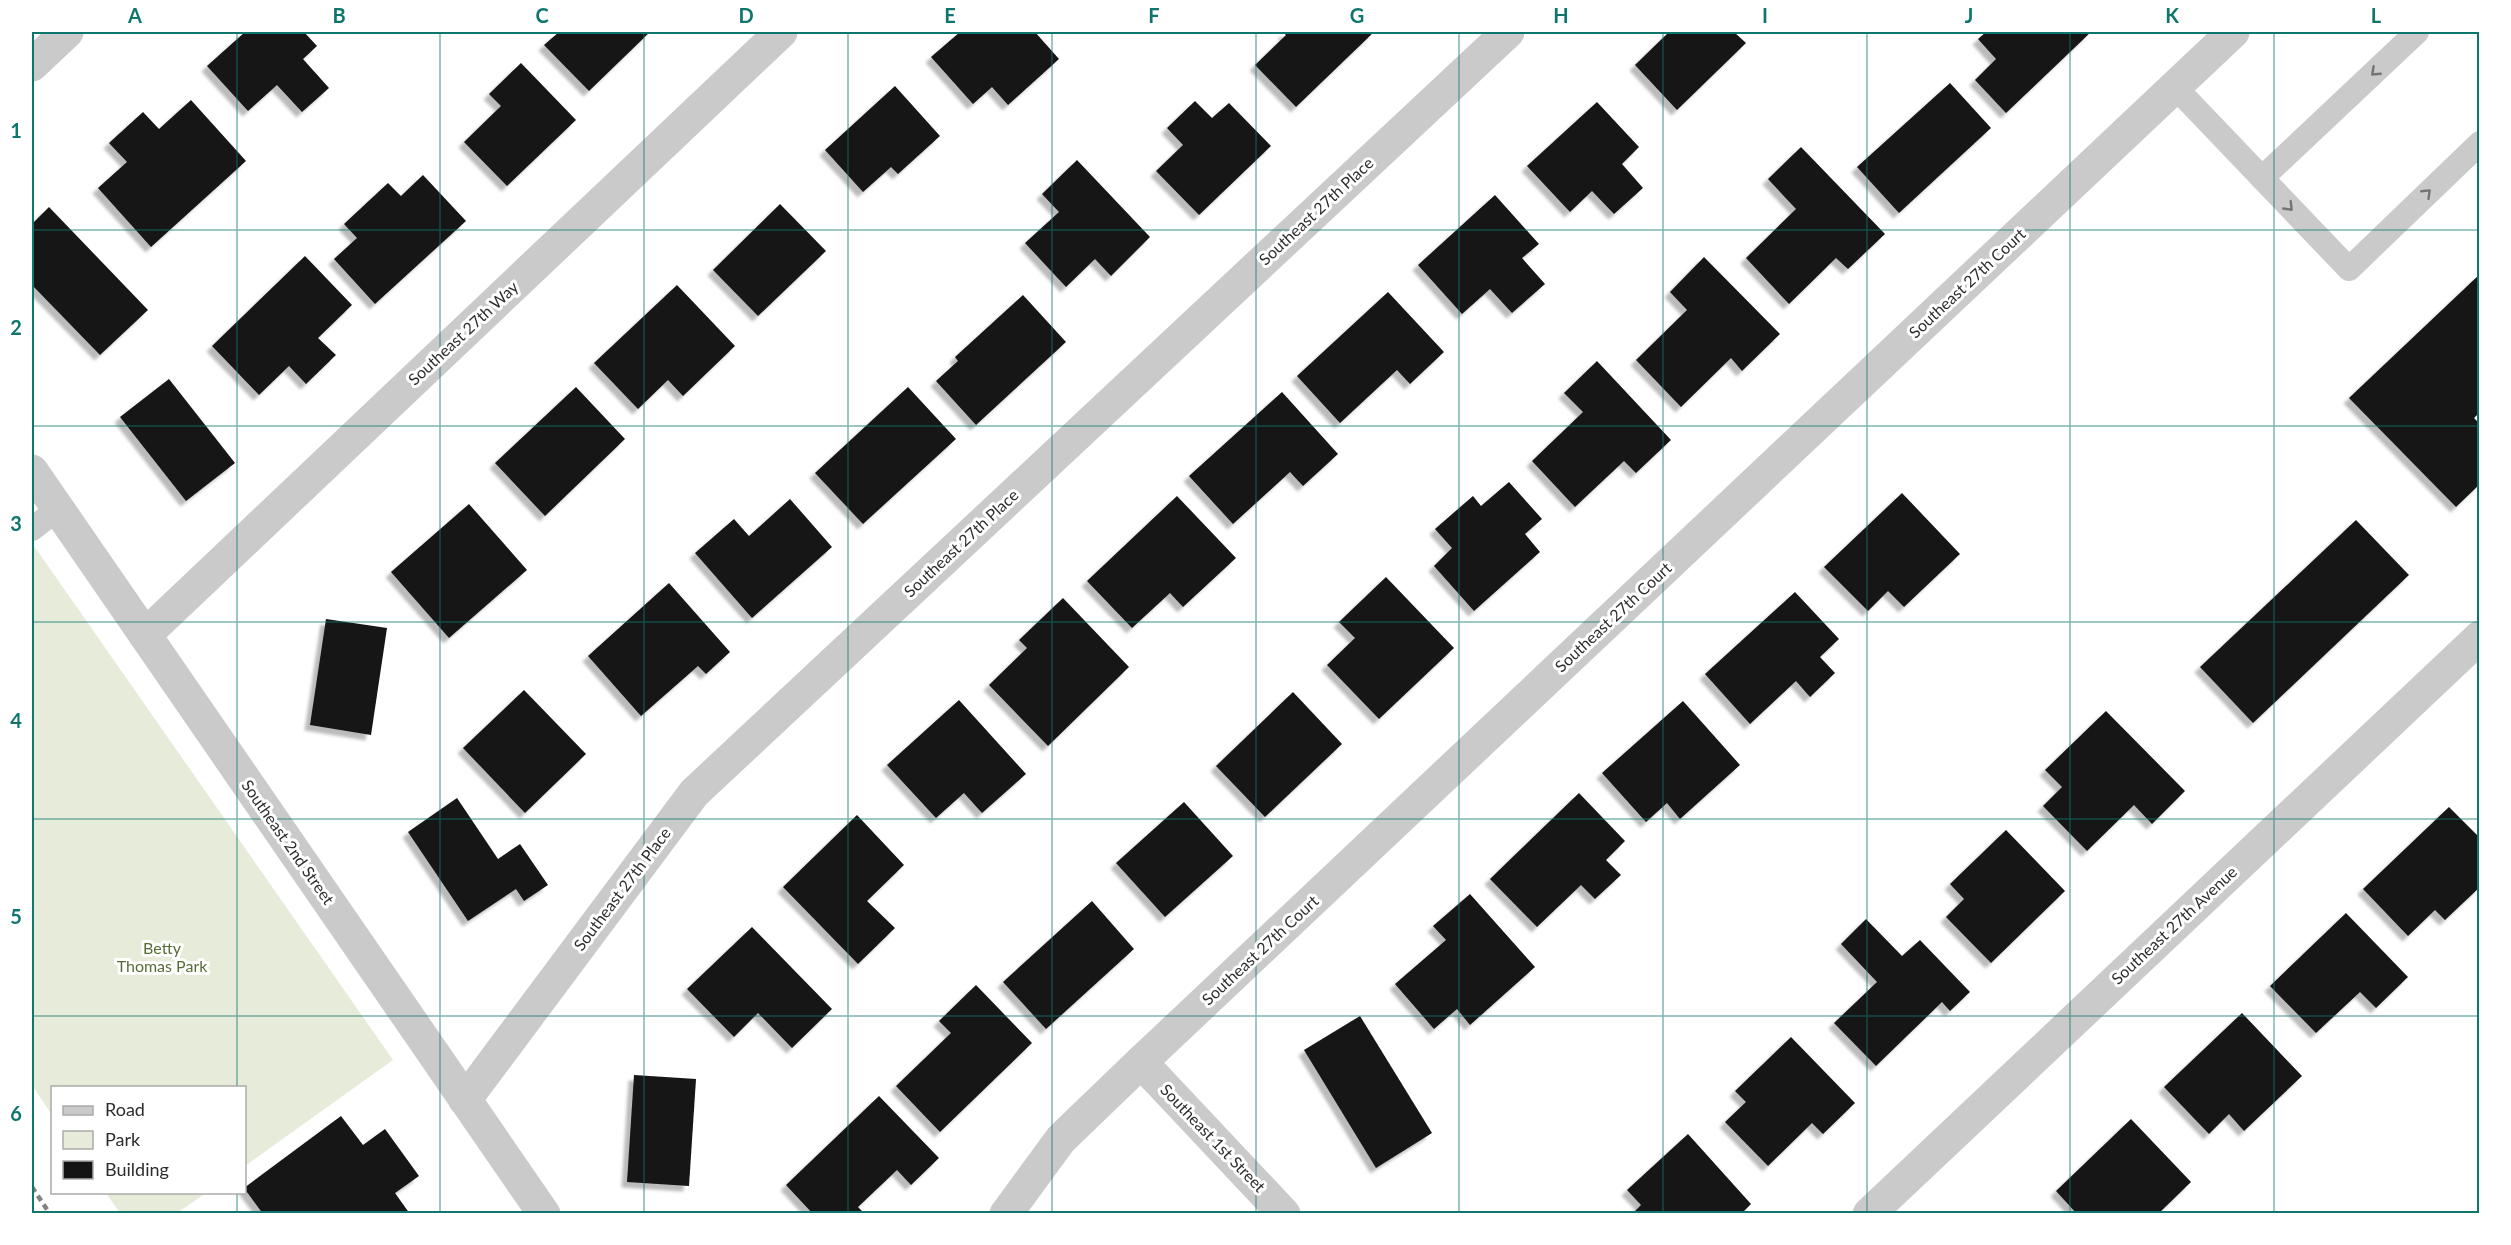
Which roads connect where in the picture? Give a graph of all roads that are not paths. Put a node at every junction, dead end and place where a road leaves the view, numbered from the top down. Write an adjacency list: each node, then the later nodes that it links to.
1 (67, 32): 6 (street)
2 (781, 32): 13 (street, Southeast 27th Way)
3 (1508, 32): 16 (street, Southeast 27th Place)
4 (2233, 32): 7 (street, Southeast 27th Court)
5 (2417, 32): 9 (lane, one-way to 9)
6 (32, 66)
7 (2175, 87): 9 (lane); 15 (street, Southeast 27th Court)
8 (2480, 143): 9 (lane, one-way to 8)
9 (2262, 178)
10 (32, 471): 11 (street, Southeast 2nd Street)
11 (58, 509): 12 (lane); 13 (street, Southeast 2nd Street)
12 (32, 529)
13 (144, 635): 16 (street, Southeast 2nd Street)
14 (2480, 637): 20 (street, Southeast 27th Avenue)
15 (1141, 1062): 18 (street, Southeast 27th Court); 19 (street, Southeast 1st Street)
16 (465, 1100): 17 (street, Southeast 2nd Street)
17 (544, 1214)
18 (1006, 1214)
19 (1284, 1214)
20 (1869, 1214)

